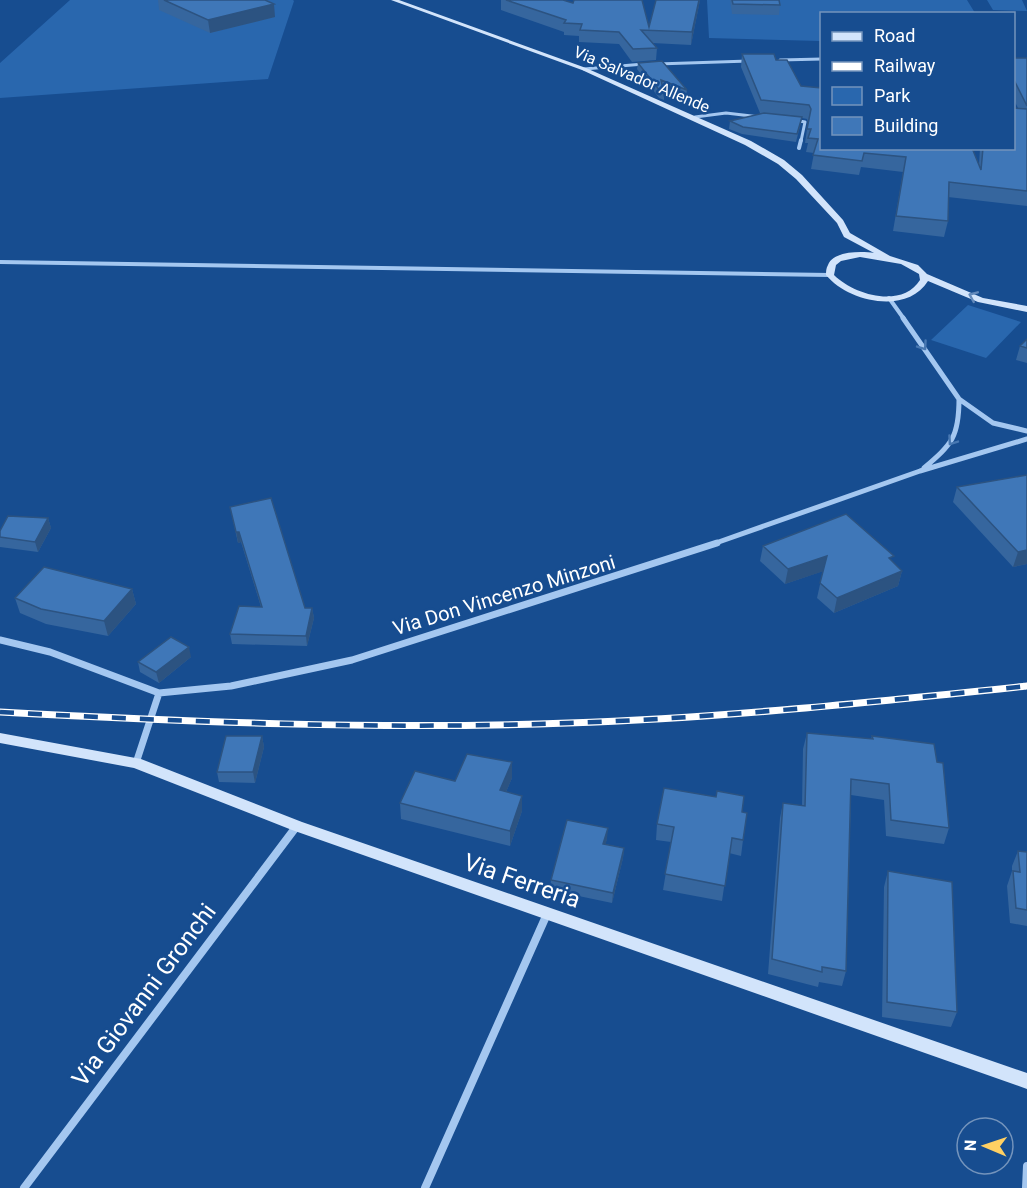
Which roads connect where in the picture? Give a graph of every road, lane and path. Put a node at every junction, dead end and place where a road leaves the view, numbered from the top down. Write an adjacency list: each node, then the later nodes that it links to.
1 (394, 0): 5 (street, Via Salvador Allende)
2 (820, 59): 3 (street)
3 (776, 60)
4 (753, 61): 5 (street)
5 (584, 69): 6 (street, Via Salvador Allende)
6 (695, 117): 7 (street); 10 (street, Via Salvador Allende)
7 (771, 118)
8 (782, 119): 9 (street)
9 (799, 148)
10 (843, 247): 11 (street, Via Salvador Allende); 11 (street); 13 (street)
11 (886, 256): 14 (street)
12 (0, 262): 13 (street)
13 (830, 275): 15 (street)
14 (922, 275): 15 (street); 16 (street, one-way to 14)
15 (890, 297): 17 (street, one-way to 17)
16 (1027, 309)
17 (959, 399): 18 (street); 20 (street, Via Don Vincenzo Minzoni, one-way to 20)
18 (1027, 431)
19 (1027, 439): 20 (street, Via Don Vincenzo Minzoni)
20 (920, 471): 22 (street, Via Don Vincenzo Minzoni)
21 (0, 640): 22 (street)
22 (159, 693): 24 (street)
23 (0, 738): 24 (street, Via Ferreria)
24 (136, 763): 25 (street, Via Ferreria)
25 (297, 826): 26 (street, Via Ferreria); 29 (street, Via Giovanni Gronchi)
26 (547, 914): 27 (street, Via Ferreria); 30 (street)
27 (1027, 1081)
28 (1027, 1166): 31 (street)
29 (24, 1188)
30 (425, 1188)
31 (1026, 1188)

